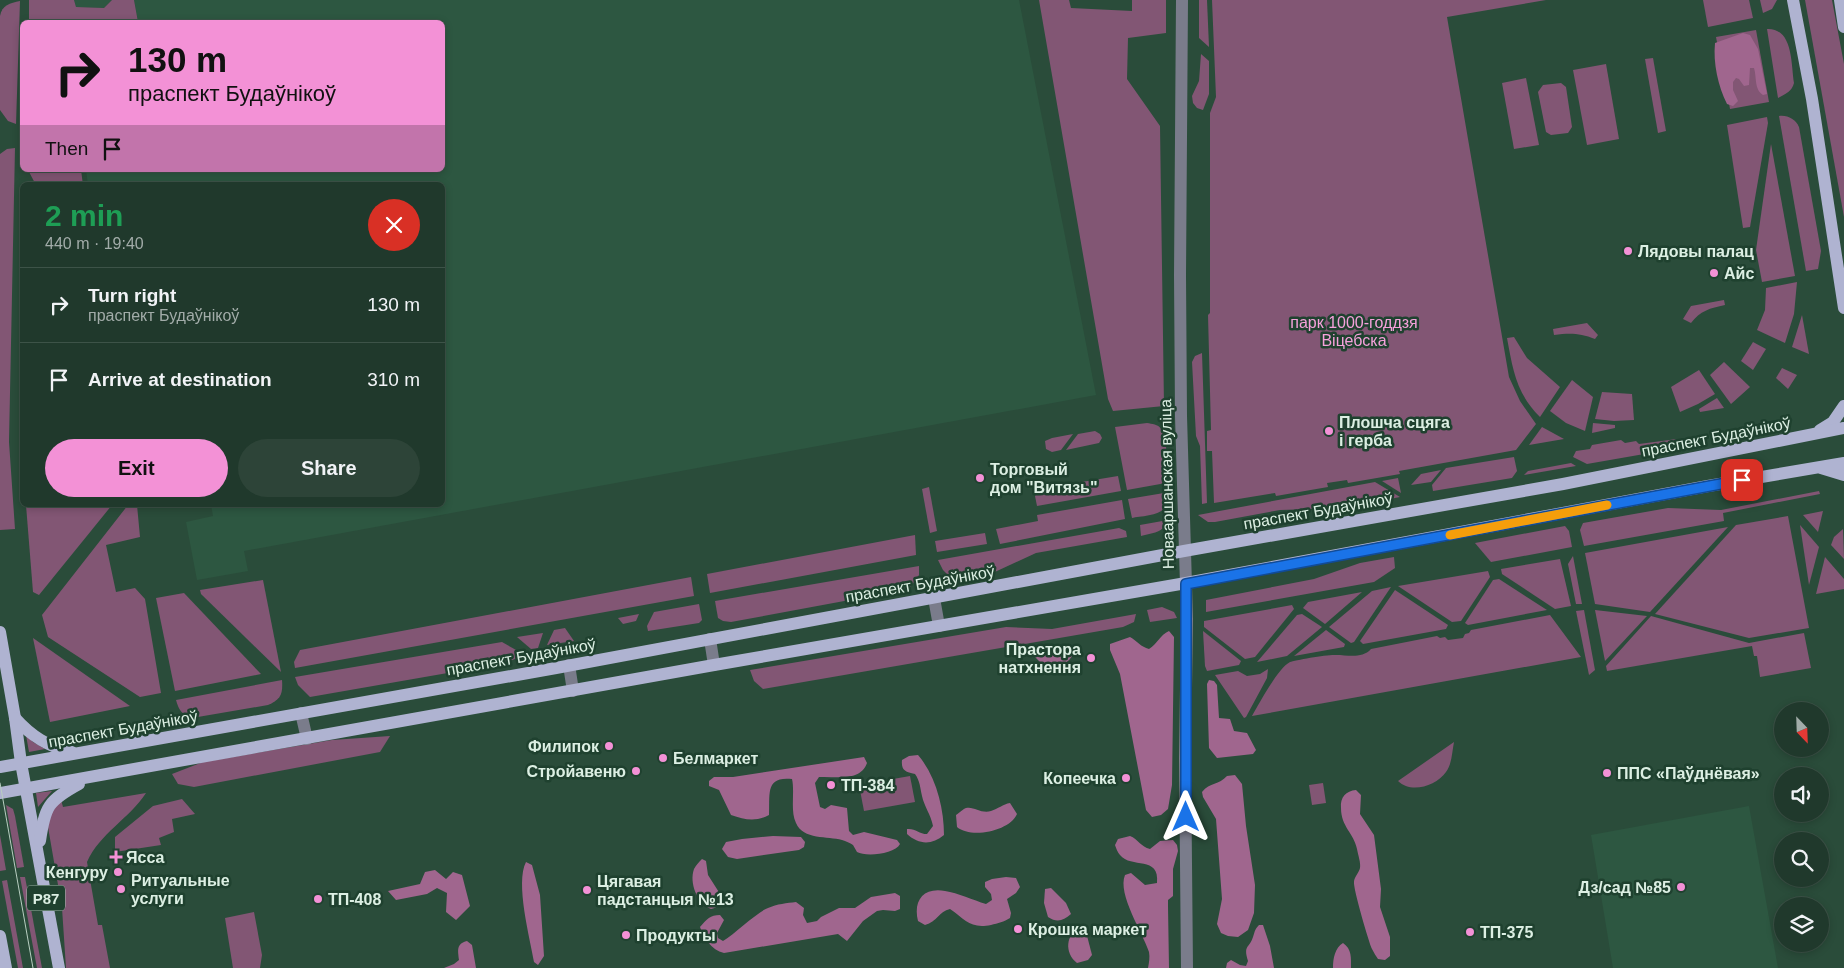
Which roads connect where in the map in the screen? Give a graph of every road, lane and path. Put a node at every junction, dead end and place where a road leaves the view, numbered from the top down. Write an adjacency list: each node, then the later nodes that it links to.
1 (1182, 0): 12 (street, Новааршанская вуліца)
2 (1793, 0): 5 (main road)
3 (1840, 0): 4 (main road)
4 (1844, 27)
5 (1844, 308)
6 (1844, 406): 8 (main road)
7 (1844, 428): 8 (main road, праспект Будаўнікоў)
8 (1812, 435): 12 (main road, праспект Будаўнікоў)
9 (1844, 463): 10 (main road)
10 (1819, 467): 11 (main road); 13 (main road)
11 (1844, 476)
12 (1184, 551): 13 (street, Новааршанская вуліца); 14 (main road, праспект Будаўнікоў)
13 (1186, 584): 15 (main road); 34 (street, Новааршанская вуліца)
14 (934, 598): 15 (street); 17 (main road, праспект Будаўнікоў)
15 (939, 626): 19 (main road)
16 (0, 632): 22 (main road, Р87)
17 (710, 639): 18 (main road, праспект Будаўнікоў); 19 (street)
18 (569, 665): 20 (street); 21 (main road, праспект Будаўнікоў)
19 (714, 665): 20 (main road)
20 (573, 691): 23 (main road)
21 (301, 713): 23 (street); 24 (main road, праспект Будаўнікоў)
22 (15, 718): 24 (main road); 25 (main road, Р87)
23 (307, 739): 27 (main road)
24 (81, 754): 25 (main road, праспект Будаўнікоў)
25 (21, 763): 26 (main road, праспект Будаўнікоў); 28 (main road, Р87)
26 (0, 767)
27 (90, 778): 28 (main road); 30 (main road)
28 (26, 789): 29 (main road); 30 (main road, Р87)
29 (0, 793)
30 (38, 854): 33 (main road, Р87)
31 (0, 936): 32 (main road)
32 (6, 968)
33 (59, 968)
34 (1187, 968)

